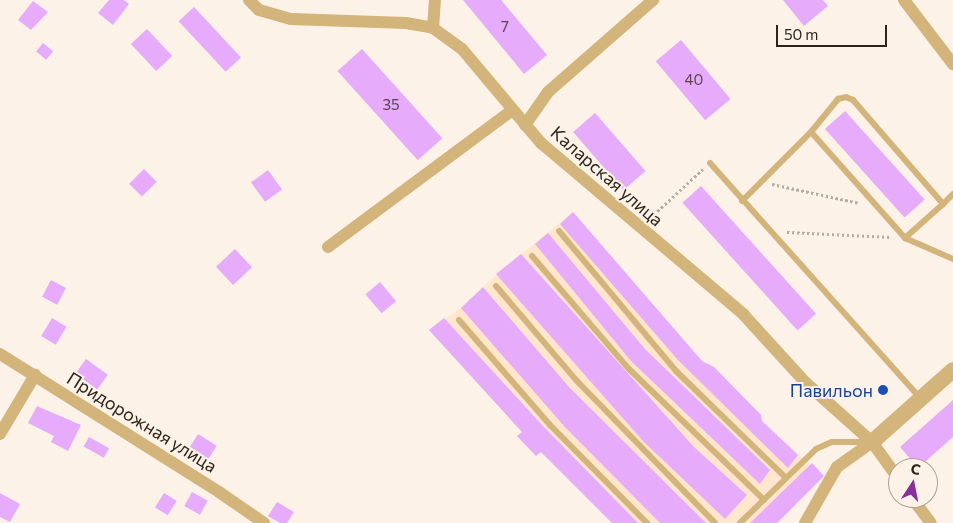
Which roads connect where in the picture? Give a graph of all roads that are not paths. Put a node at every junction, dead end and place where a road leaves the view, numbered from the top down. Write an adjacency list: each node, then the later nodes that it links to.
1 (241, 0): 6 (street, Каларская улица)
2 (249, 0): 6 (street)
3 (435, 0): 7 (street)
4 (653, 0): 10 (street)
5 (904, 0): 8 (street)
6 (259, 10): 7 (street, Каларская улица)
7 (433, 28): 9 (street, Каларская улица)
8 (953, 64)
9 (511, 111): 10 (street, Каларская улица); 18 (street)
10 (525, 125): 28 (street, Каларская улица)
11 (811, 132): 14 (lane); 15 (lane); 17 (lane)
12 (710, 163): 14 (lane)
13 (953, 194): 15 (lane)
14 (742, 201): 26 (lane)
15 (944, 204): 17 (lane)
16 (559, 231): 30 (lane)
17 (905, 238): 20 (lane)
18 (328, 247)
19 (532, 256): 31 (lane)
20 (953, 259)
21 (496, 286): 35 (lane)
22 (460, 320): 34 (lane)
23 (0, 354): 25 (street, Придорожная улица)
24 (953, 370): 26 (street)
25 (35, 375): 27 (street); 33 (street, Придорожная улица)
26 (921, 398): 28 (street)
27 (0, 434)
28 (872, 442): 29 (street, Каларская улица); 30 (lane); 37 (street)
29 (888, 464)
30 (786, 478): 31 (lane)
31 (764, 500): 36 (lane)
32 (920, 508): 38 (street)
33 (264, 523)
34 (647, 523)
35 (715, 523)
36 (740, 523)
37 (806, 523)
38 (931, 523)

